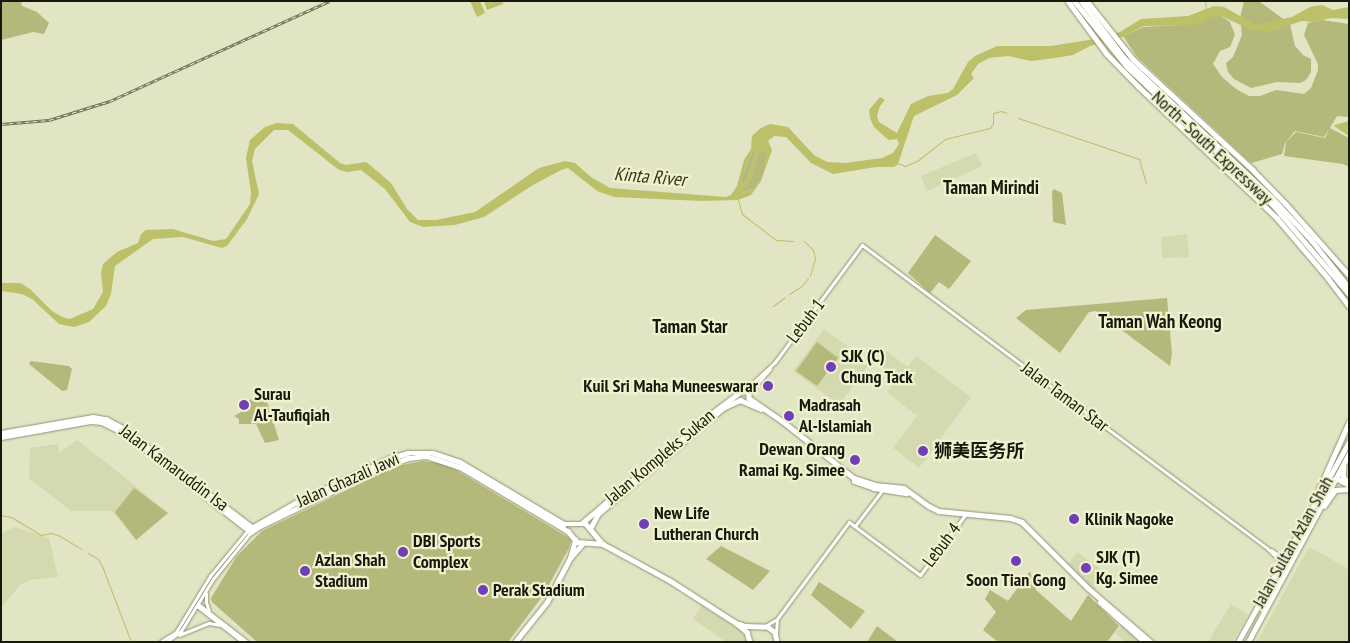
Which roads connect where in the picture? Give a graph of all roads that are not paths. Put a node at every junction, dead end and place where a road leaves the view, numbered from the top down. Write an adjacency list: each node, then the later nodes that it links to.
1 (1068, 1): 11 (main road)
2 (1074, 1): 5 (highway, North–South Expressway)
3 (1081, 1): 5 (highway, North–South Expressway)
4 (1087, 1): 5 (main road)
5 (1096, 23): 6 (highway, North–South Expressway); 6 (main road)
6 (1118, 50): 8 (main road); 9 (highway, North–South Expressway); 10 (highway, North–South Expressway)
7 (862, 246): 12 (street, Lebuh 1); 49 (street, Jalan Taman Star)
8 (1349, 275)
9 (1349, 288)
10 (1349, 294)
11 (1349, 306)
12 (775, 362): 13 (street, Lebuh 1); 14 (street)
13 (741, 392): 14 (main road); 14 (main road); 42 (main road, Jalan Kompleks Sukan)
14 (746, 399): 32 (main road); 44 (main road, Jalan Kompleks Sukan)
15 (93, 417): 16 (main road, Jalan Kamaruddin Isa); 17 (main road); 20 (main road, Jalan Kamaruddin Isa)
16 (73, 422): 17 (main road, Jalan Kamaruddin Isa); 21 (main road, Jalan Kamaruddin Isa)
17 (102, 422): 19 (main road, Jalan Kamaruddin Isa)
18 (1349, 422): 38 (main road)
19 (113, 427): 20 (main road); 45 (main road, Jalan Kamaruddin Isa)
20 (123, 428): 39 (main road, Jalan Kamaruddin Isa)
21 (1, 435)
22 (1349, 442): 26 (main road, Jalan Sultan Azlan Shah)
23 (408, 453): 24 (main road); 27 (main road, Jalan Ghazali Jawi); 31 (main road, Jalan Ghazali Jawi)
24 (426, 456): 29 (main road, Jalan Ghazali Jawi); 33 (main road, Jalan Ghazali Jawi)
25 (1348, 457): 28 (main road, Jalan Sultan Azlan Shah); 30 (main road)
26 (1336, 465): 28 (main road); 38 (main road, Jalan Sultan Azlan Shah)
27 (493, 481): 33 (main road); 34 (main road, Jalan Ghazali Jawi)
28 (1333, 481): 30 (main road); 52 (main road, Jalan Sultan Azlan Shah); 53 (main road)
29 (343, 486): 31 (main road); 35 (main road, Jalan Ghazali Jawi)
30 (1349, 486): 52 (main road)
31 (330, 487): 35 (main road); 36 (main road, Jalan Ghazali Jawi)
32 (884, 487): 40 (main road); 43 (street); 59 (main road)
33 (500, 491): 34 (main road); 46 (main road, Jalan Ghazali Jawi)
34 (513, 493): 42 (main road, Jalan Ghazali Jawi)
35 (320, 497): 37 (main road, Jalan Ghazali Jawi)
36 (295, 503): 37 (main road); 41 (main road, Jalan Ghazali Jawi)
37 (308, 503): 45 (main road, Jalan Ghazali Jawi)
38 (1313, 507): 50 (main road, Jalan Sultan Azlan Shah)
39 (236, 515): 41 (main road); 45 (main road, Jalan Kamaruddin Isa)
40 (965, 516): 43 (street, Lebuh 4); 64 (main road)
41 (267, 518): 45 (main road, Jalan Ghazali Jawi)
42 (580, 523): 44 (main road); 46 (main road)
43 (855, 526): 57 (street)
44 (591, 529): 47 (main road); 48 (main road)
45 (251, 530): 54 (street, Jalan Ghazali Jawi)
46 (574, 538): 47 (main road); 51 (main road)
47 (585, 543): 48 (main road); 51 (main road)
48 (603, 544): 58 (main road)
49 (1268, 549): 50 (street, Jalan Taman Star); 53 (street, Jalan Taman Star)
50 (1288, 552): 53 (main road, Jalan Sultan Azlan Shah)
51 (570, 558): 69 (main road)
52 (1288, 567): 65 (main road, Jalan Sultan Azlan Shah)
53 (1275, 578): 72 (main road, Jalan Sultan Azlan Shah)
54 (205, 589): 55 (street, Jalan Ghazali Jawi); 56 (street); 62 (street, Jalan Ghazali Jawi)
55 (197, 605): 56 (street); 60 (street); 62 (street, Jalan Ghazali Jawi)
56 (210, 612): 68 (street)
57 (778, 619): 61 (street); 63 (street)
58 (736, 623): 61 (main road); 70 (main road)
59 (1129, 623): 64 (main road); 71 (main road)
60 (221, 625): 62 (street); 68 (street)
61 (762, 626): 63 (main road); 70 (main road)
62 (176, 634): 66 (street, Jalan Ghazali Jawi); 67 (street, Jalan Ghazali Jawi)
63 (777, 640)
64 (1143, 640)
65 (1247, 641)
66 (160, 642)
67 (166, 642)
68 (245, 642)
69 (515, 642)
70 (750, 642)
71 (1151, 642)
72 (1238, 642)

